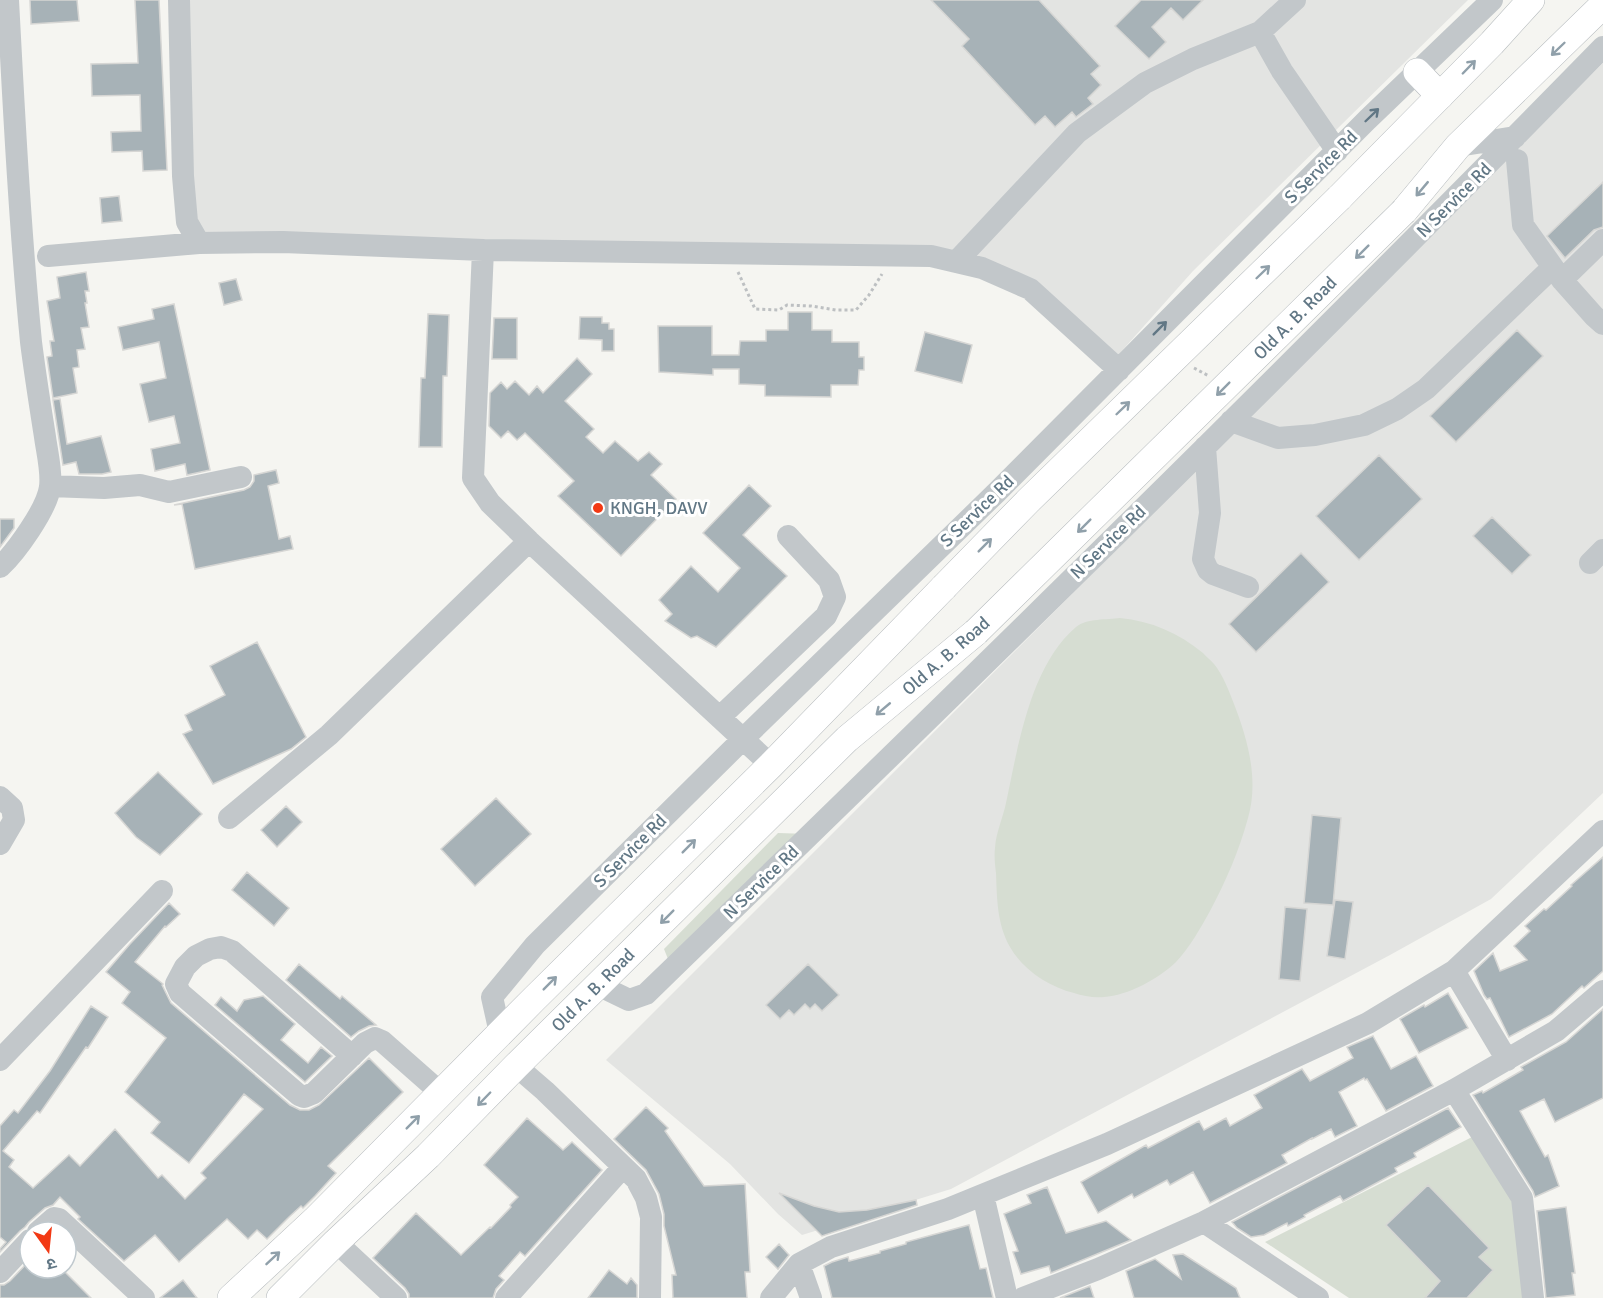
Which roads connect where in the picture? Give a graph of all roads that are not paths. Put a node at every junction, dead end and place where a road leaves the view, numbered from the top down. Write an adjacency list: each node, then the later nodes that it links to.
1 (8, 0): 12 (street)
2 (179, 0): 17 (street)
3 (1295, 0): 7 (street)
4 (1492, 0): 9 (street, S Service Rd)
5 (1531, 0): 10 (main road, Old A. B. Road, one-way to 5)
6 (1601, 7): 13 (main road, Old A. B. Road, one-way to 13)
7 (1260, 32): 14 (street); 20 (street)
8 (1603, 47): 11 (street, N Service Rd)
9 (1417, 72): 10 (main road); 14 (street, S Service Rd, one-way to 9)
10 (1440, 96): 34 (main road, Old A. B. Road, one-way to 10, bridge)
11 (1515, 137): 13 (street); 24 (street, N Service Rd)
12 (8, 141): 27 (street)
13 (1458, 147): 41 (main road, Old A. B. Road, one-way to 41, bridge)
14 (1337, 151): 23 (street, S Service Rd, one-way to 14)
15 (1517, 160): 21 (street)
16 (1603, 240): 21 (street)
17 (199, 243): 18 (street); 19 (street)
18 (483, 250): 20 (street); 29 (street)
19 (48, 256)
20 (956, 262): 23 (street)
21 (1557, 274): 22 (street); 24 (street)
22 (1603, 324)
23 (1119, 369): 33 (street, S Service Rd)
24 (1231, 421): 25 (street, N Service Rd)
25 (1205, 447): 31 (street); 41 (street, N Service Rd)
26 (241, 477): 27 (street)
27 (50, 486): 30 (street)
28 (788, 536): 32 (street)
29 (529, 541): 32 (street); 36 (street)
30 (0, 567)
31 (1248, 587)
32 (720, 717): 33 (street)
33 (744, 738): 34 (street); 43 (street, S Service Rd)
34 (771, 765): 43 (main road, Old A. B. Road, one-way to 34)
35 (0, 797): 38 (street)
36 (229, 818)
37 (1603, 831): 40 (street)
38 (0, 844)
39 (162, 891): 45 (street)
40 (1454, 971): 46 (street); 51 (street)
41 (598, 985): 47 (main road, Old A. B. Road)
42 (1603, 991): 46 (street)
43 (500, 1033): 49 (main road, Old A. B. Road)
44 (352, 1056): 44 (street); 49 (street)
45 (0, 1060)
46 (1507, 1060): 48 (street)
47 (516, 1066): 50 (street); 54 (main road, Old A. B. Road, one-way to 54)
48 (1454, 1090): 52 (street); 69 (street)
49 (441, 1093): 59 (main road, Old A. B. Road, one-way to 49)
50 (623, 1167): 62 (street); 63 (street)
51 (983, 1195): 56 (street); 66 (street)
52 (1204, 1222): 67 (street); 68 (street)
53 (78, 1239): 58 (street)
54 (336, 1242): 60 (main road, Old A. B. Road); 61 (street)
55 (18, 1253): 57 (street)
56 (799, 1264): 64 (street); 65 (street)
57 (0, 1272)
58 (130, 1293)
59 (231, 1298)
60 (280, 1298)
61 (396, 1298)
62 (506, 1298)
63 (650, 1298)
64 (771, 1298)
65 (811, 1298)
66 (1007, 1298)
67 (1023, 1298)
68 (1318, 1298)
69 (1533, 1298)

